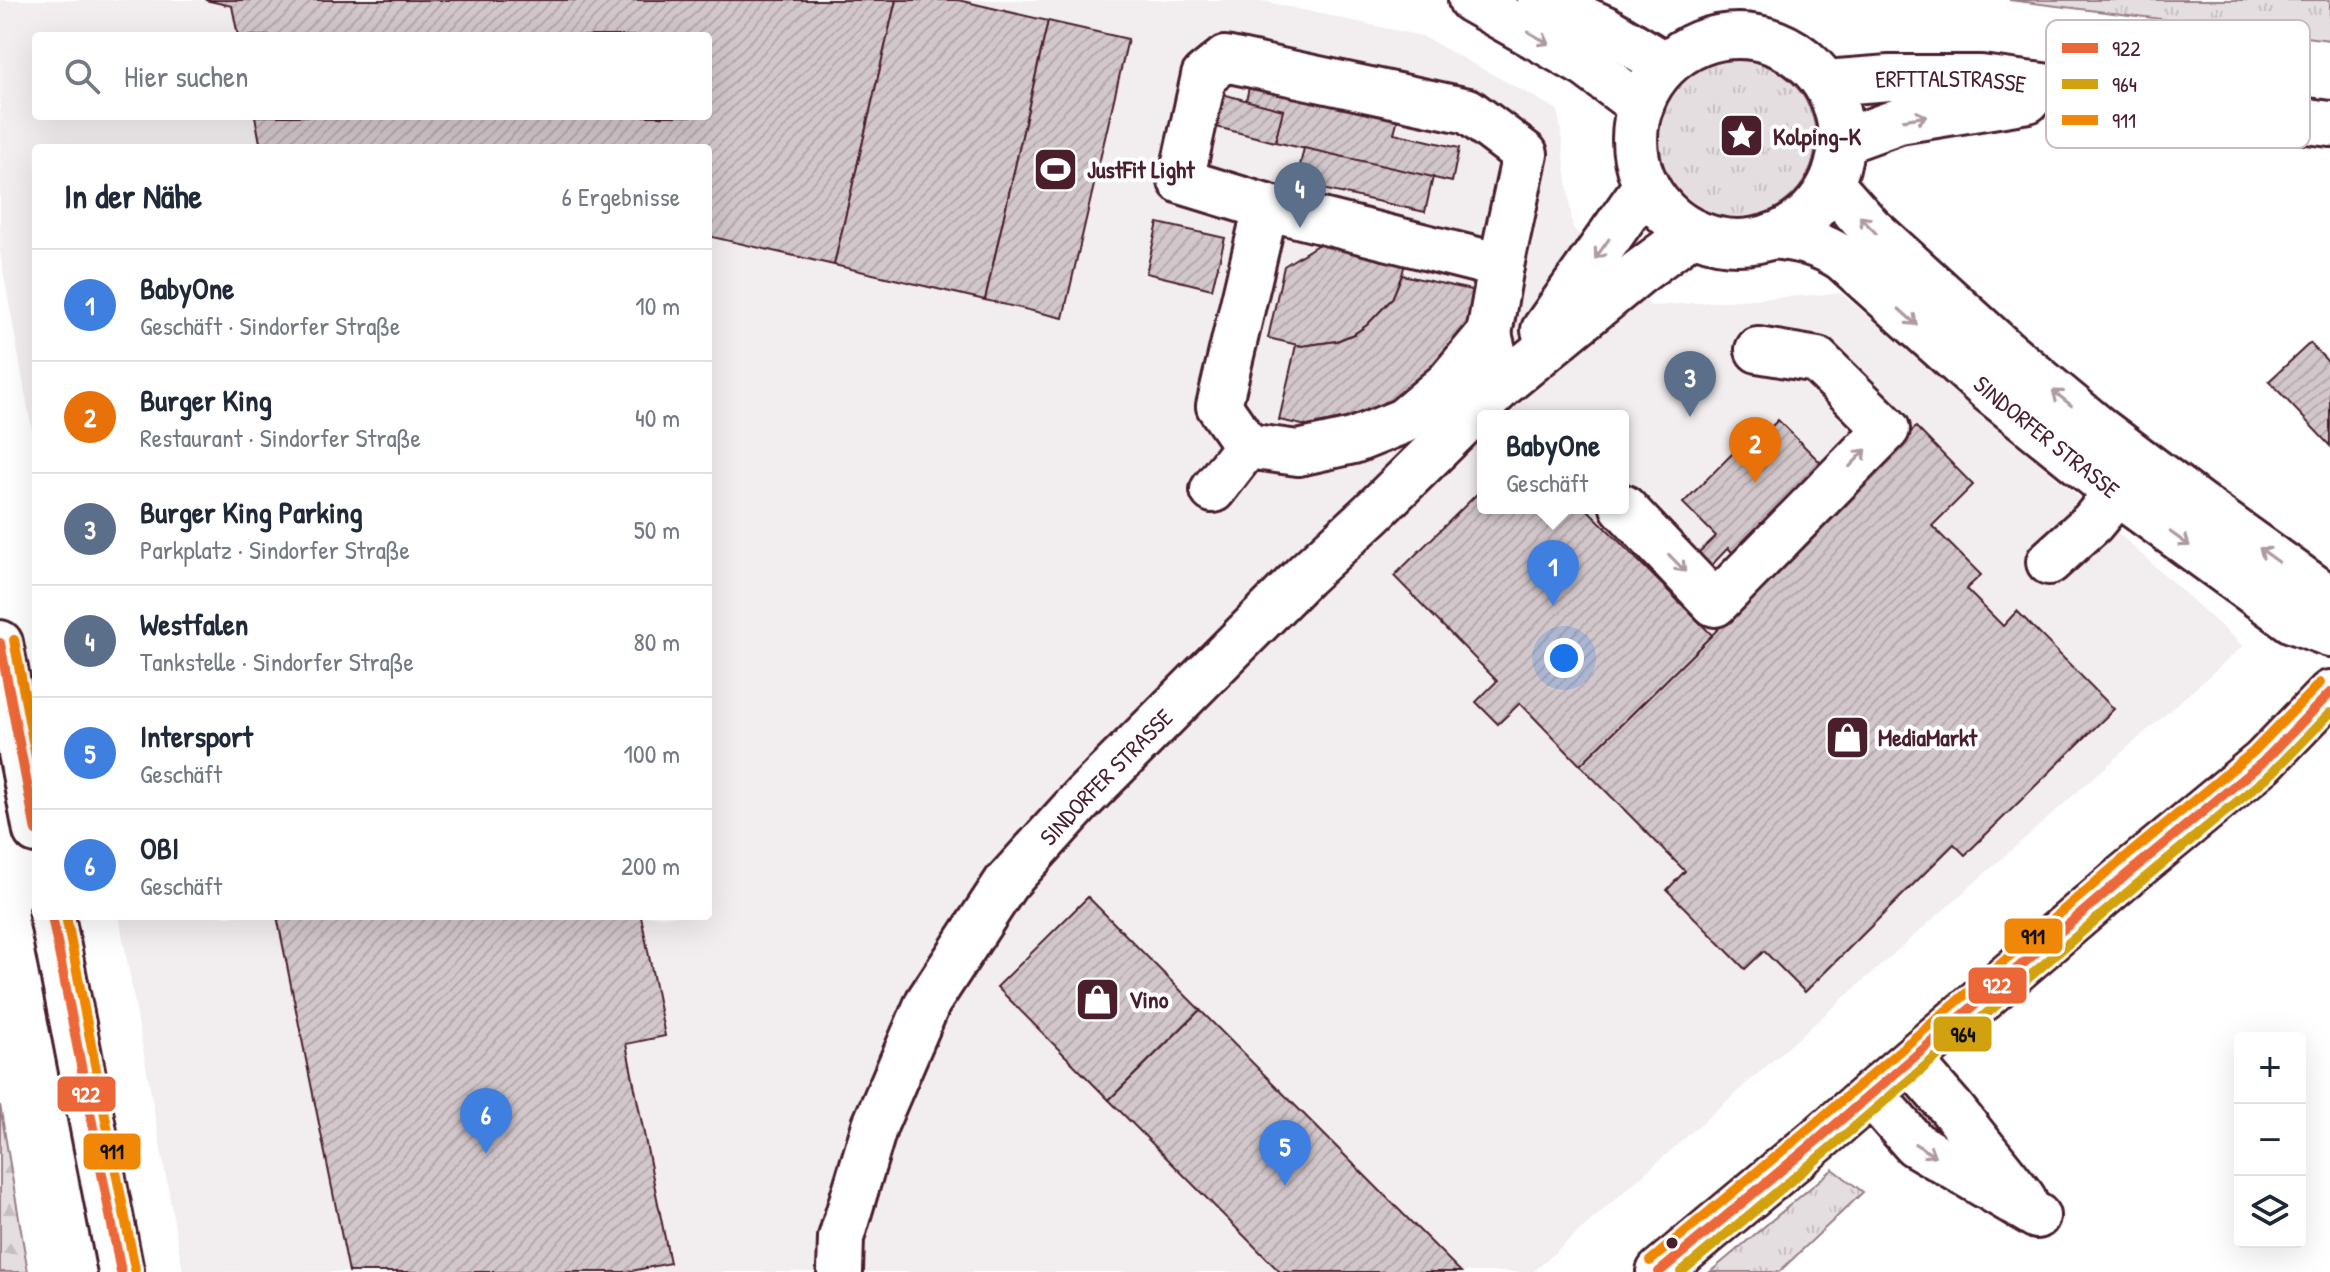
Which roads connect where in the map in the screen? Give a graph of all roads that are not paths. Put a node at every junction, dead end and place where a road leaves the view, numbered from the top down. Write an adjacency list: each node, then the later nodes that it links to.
1 (1471, 0): 7 (street, one-way to 7)
2 (1540, 0): 3 (street)
3 (1666, 65): 4 (street); 7 (street)
4 (1825, 83): 5 (street, ERFTTALSTRASSE); 10 (street)
5 (2046, 88)
6 (2046, 97): 10 (street, ERFTTALSTRASSE, one-way to 6)
7 (1641, 106): 12 (street)
8 (2310, 122): 9 (street, ERFTTALSTRASSE)
9 (2330, 124)
10 (1841, 142): 11 (street)
11 (1831, 184): 15 (street); 25 (street, SINDORFER STRASSE, one-way to 11)
12 (1646, 185): 14 (street); 19 (street, SINDORFER STRASSE, one-way to 19)
13 (1266, 207): 16 (street); 16 (street); 20 (street)
14 (1693, 232): 15 (street); 19 (street, SINDORFER STRASSE)
15 (1772, 236): 22 (street, SINDORFER STRASSE, one-way to 22)
16 (1501, 266): 17 (street)
17 (1489, 334): 19 (street); 20 (street)
18 (1758, 350): 23 (street, one-way to 18)
19 (1508, 379): 34 (street, SINDORFER STRASSE)
20 (1247, 446): 21 (street)
21 (1213, 490)
22 (2117, 493): 24 (street); 26 (street, SINDORFER STRASSE, one-way to 26)
23 (1629, 513)
24 (2049, 562)
25 (2330, 603)
26 (2330, 634)
27 (0, 643): 29 (street)
28 (2330, 693): 31 (street)
29 (32, 810)
30 (53, 920): 33 (street)
31 (1910, 1061): 32 (street); 32 (street, one-way to 31)
32 (1871, 1094): 35 (street)
33 (121, 1272)
34 (840, 1272)
35 (1659, 1272)

